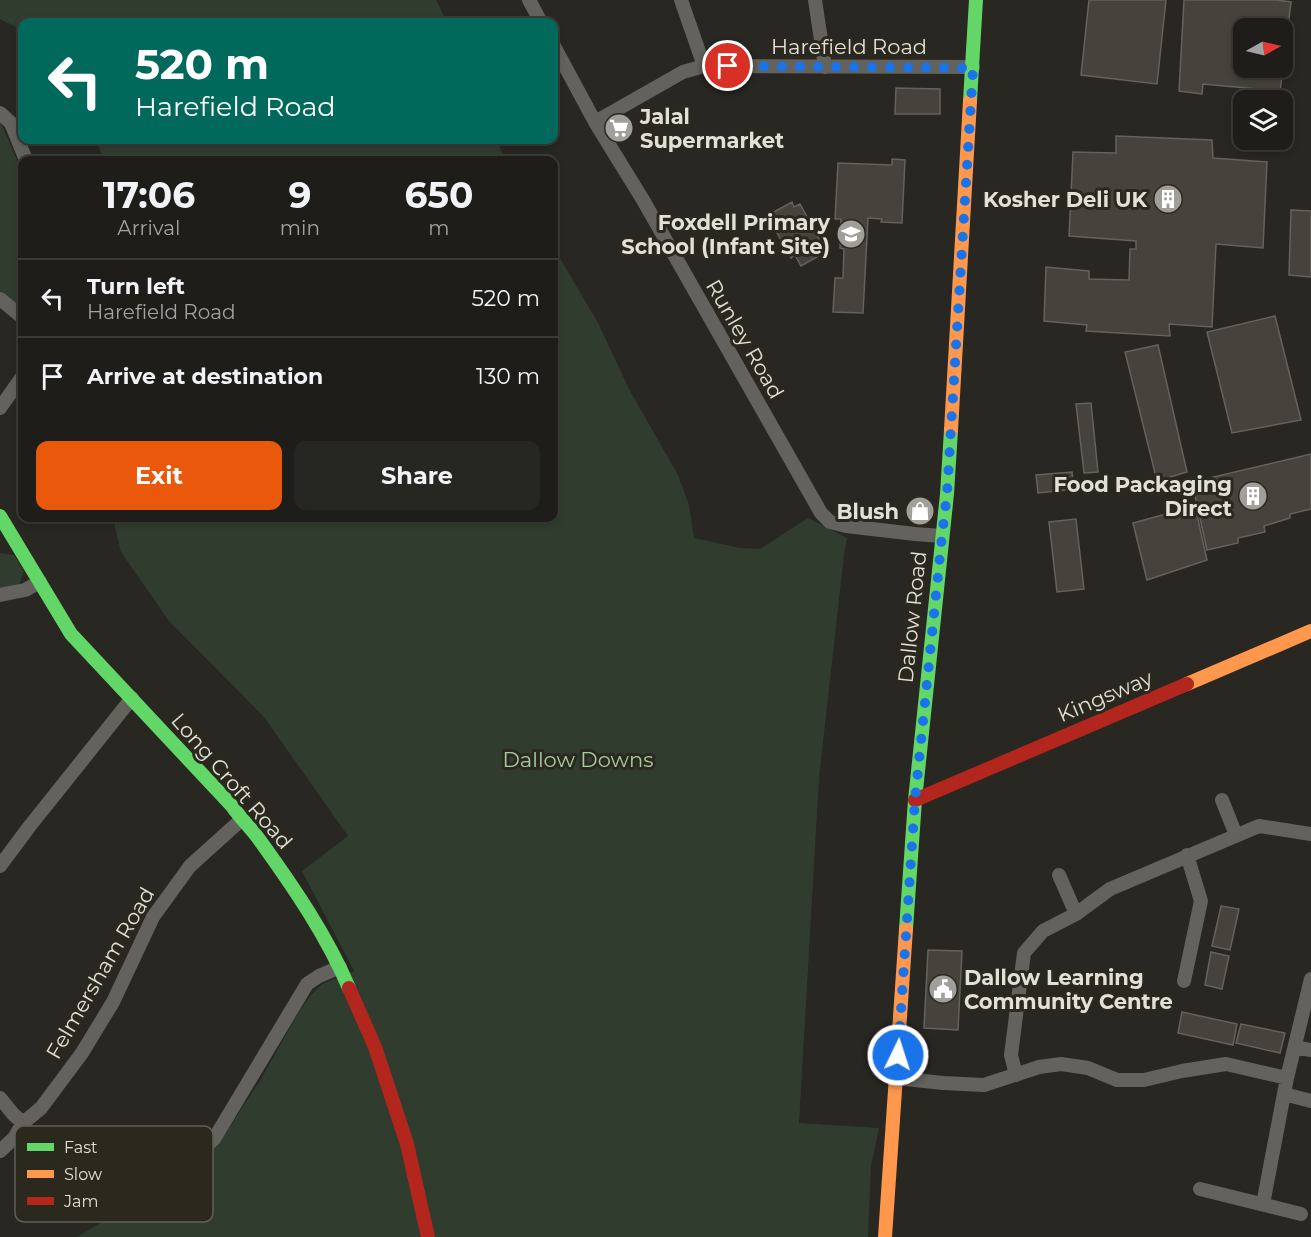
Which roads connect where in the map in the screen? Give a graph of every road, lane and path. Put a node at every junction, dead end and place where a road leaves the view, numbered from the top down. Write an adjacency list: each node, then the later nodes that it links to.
1 (529, 0): 5 (street)
2 (681, 0): 7 (street)
3 (815, 0): 8 (street)
4 (976, 0): 9 (street, Dallow Road)
5 (539, 18)
6 (558, 53): 11 (street, Runley Road)
7 (704, 66): 8 (street, Harefield Road); 11 (street, Harefield Road)
8 (825, 67): 9 (street, Harefield Road)
9 (973, 68): 19 (street, Dallow Road)
10 (0, 113): 12 (street)
11 (595, 122): 19 (street, Runley Road)
12 (18, 140)
13 (0, 299): 14 (street)
14 (18, 314)
15 (18, 383): 16 (street)
16 (0, 408)
17 (0, 516): 18 (street, Long Croft Road)
18 (5, 536): 20 (street, Long Croft Road)
19 (942, 536): 24 (street, Dallow Road)
20 (40, 582): 21 (street); 23 (street, Long Croft Road)
21 (0, 595)
22 (1311, 631): 24 (street, Kingsway)
23 (132, 698): 26 (street, Long Croft Road); 30 (street)
24 (915, 800): 39 (street, Dallow Road)
25 (1222, 800): 28 (street)
26 (240, 820): 33 (street, Long Croft Road); 44 (street, Felmersham Road)
27 (1311, 834): 28 (street)
28 (1236, 835): 29 (street)
29 (1187, 855): 32 (street); 35 (street)
30 (0, 866)
31 (1059, 874): 32 (street)
32 (1076, 914): 38 (street)
33 (340, 967): 47 (street); 52 (street, Long Croft Road)
34 (1311, 979): 36 (street)
35 (1184, 981)
36 (1295, 1047): 37 (street); 40 (street)
37 (1311, 1050)
38 (1016, 1075): 39 (street); 40 (street)
39 (896, 1078): 53 (street, Dallow Road)
40 (1287, 1078): 41 (street)
41 (1284, 1094): 43 (street); 50 (street)
42 (0, 1098): 44 (street)
43 (1311, 1101)
44 (23, 1123): 45 (street, Felmersham Road)
45 (21, 1126)
46 (15, 1136): 48 (street, Felmersham Road)
47 (213, 1139)
48 (0, 1150)
49 (1200, 1189): 50 (street)
50 (1263, 1204): 51 (street)
51 (1301, 1214)
52 (428, 1237)
53 (885, 1237)

